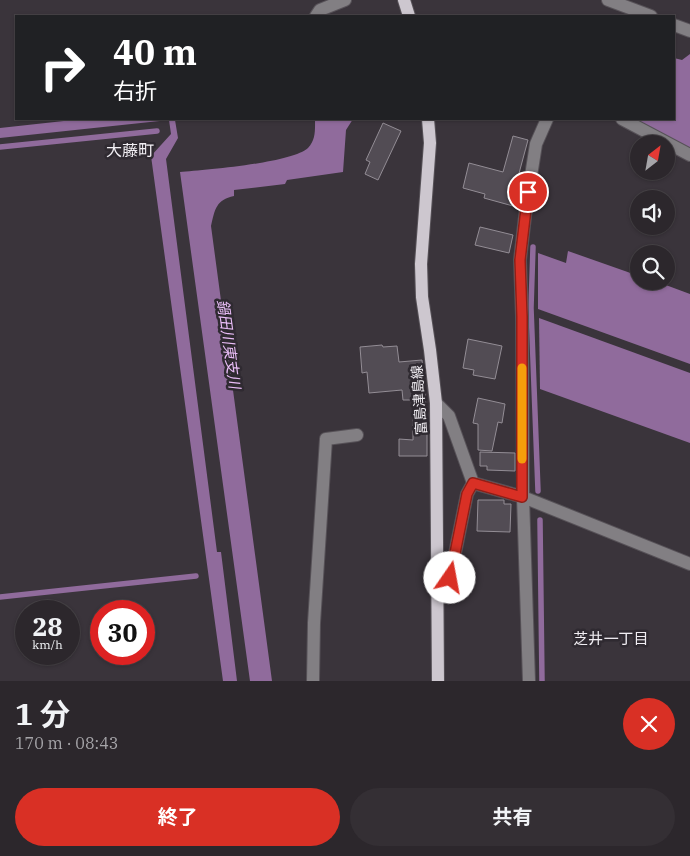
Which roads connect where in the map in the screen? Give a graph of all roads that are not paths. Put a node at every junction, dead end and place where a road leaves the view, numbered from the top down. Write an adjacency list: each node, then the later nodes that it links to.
1 (345, 0): 4 (street)
2 (404, 0): 5 (main road)
3 (608, 0): 6 (street)
4 (317, 15)
5 (410, 15)
6 (648, 15)
7 (675, 25): 8 (street)
8 (690, 31)
9 (428, 120): 13 (main road, 富島津島線)
10 (547, 120): 16 (street)
11 (624, 120): 12 (street)
12 (690, 155)
13 (436, 403): 15 (street); 18 (main road, 富島津島線)
14 (357, 435): 19 (street)
15 (473, 483): 16 (street); 18 (street)
16 (522, 497): 17 (street); 21 (street)
17 (690, 564)
18 (438, 590): 20 (main road, 富島津島線)
19 (313, 681)
20 (438, 681)
21 (529, 681)

